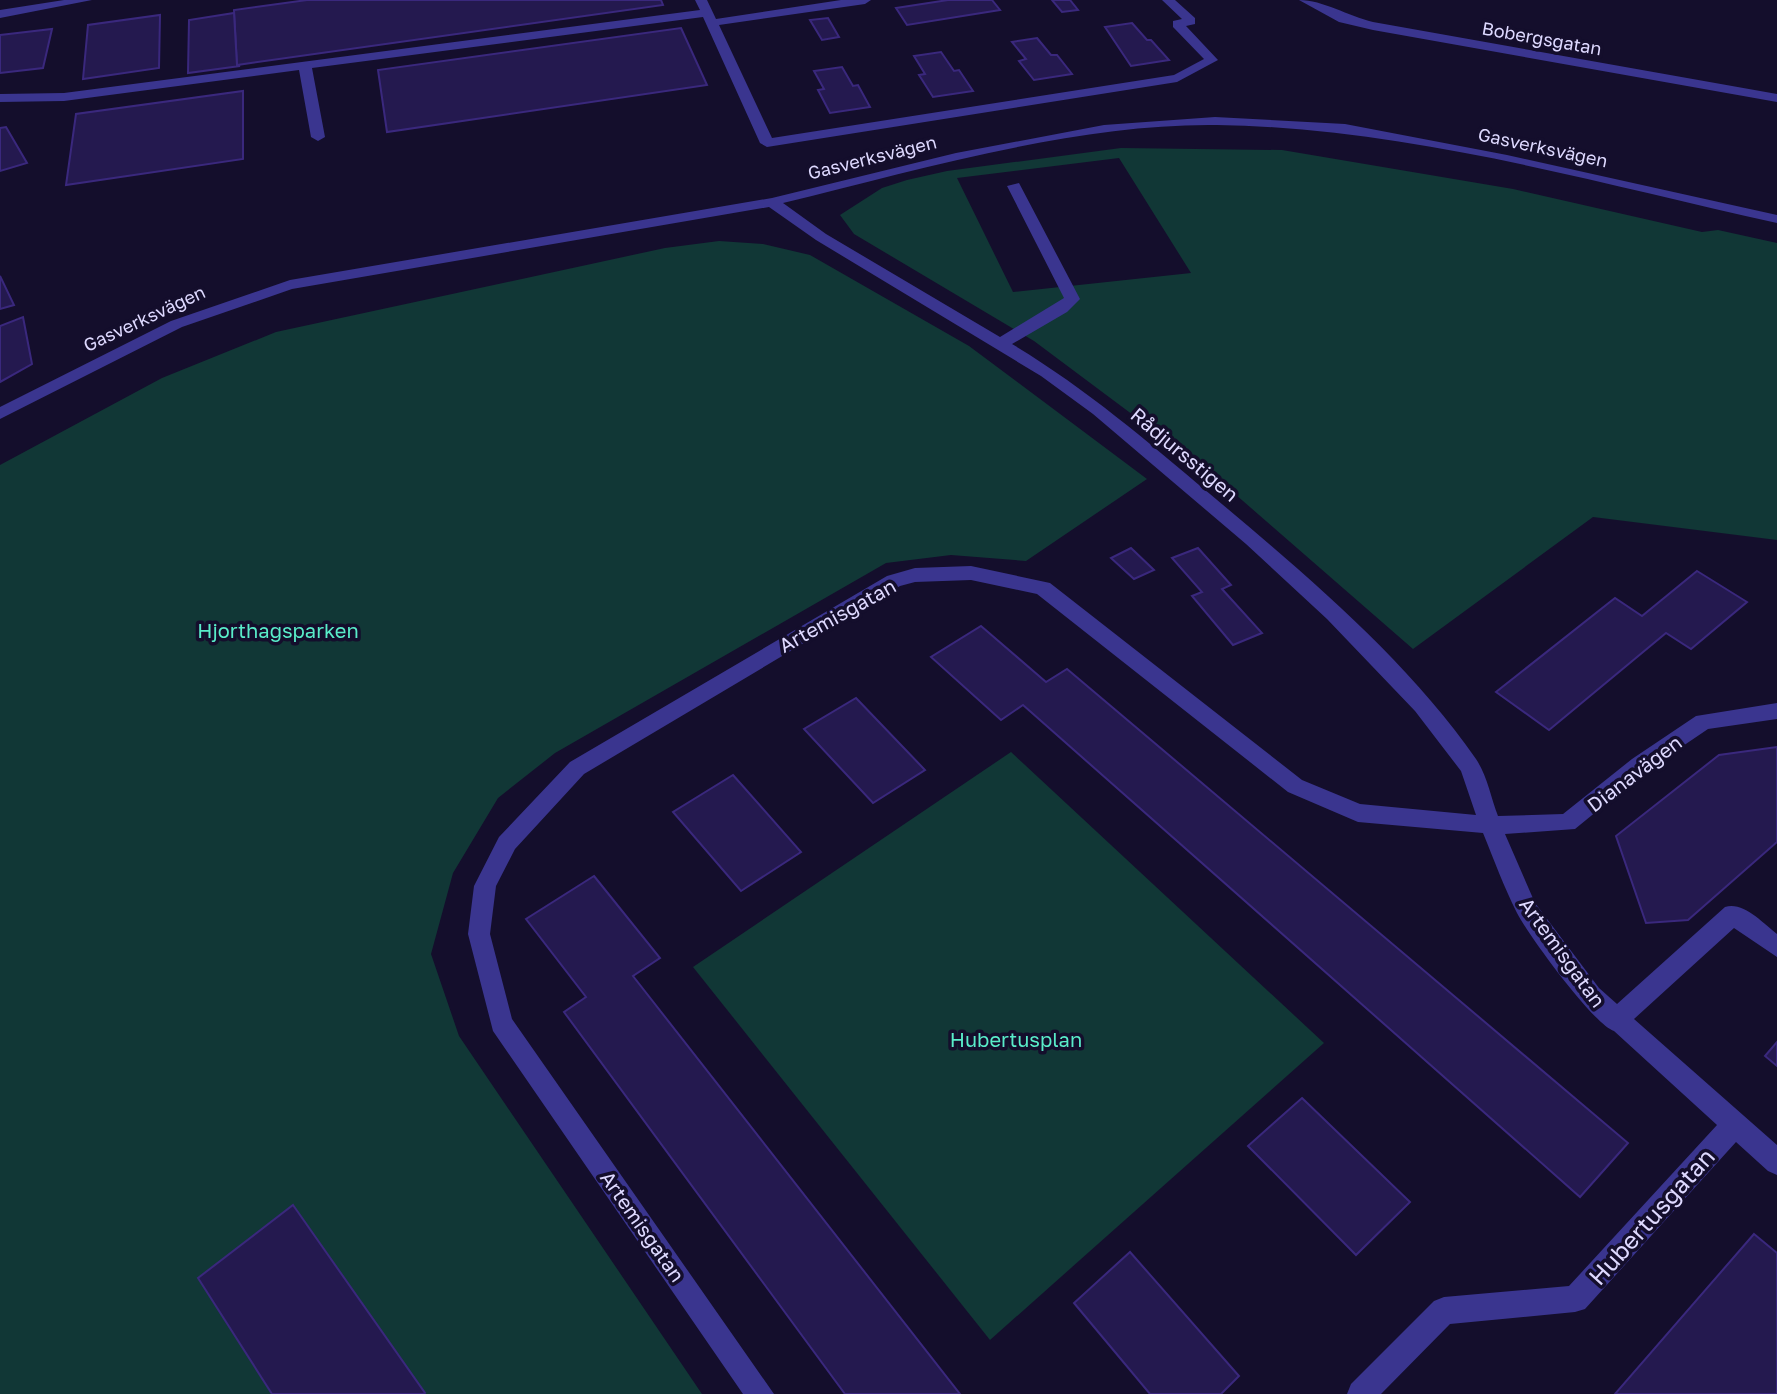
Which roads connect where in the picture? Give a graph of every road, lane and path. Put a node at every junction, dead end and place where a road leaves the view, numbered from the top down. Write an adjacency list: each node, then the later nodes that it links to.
1 (14, 0): 8 (street)
2 (86, 0): 7 (street)
3 (701, 0): 10 (street)
4 (865, 0): 10 (street)
5 (1168, 0): 10 (street)
6 (1305, 0): 13 (street, Bobergsgatan)
7 (51, 2): 9 (street)
8 (0, 3)
9 (0, 14)
10 (709, 18): 11 (street)
11 (305, 67): 12 (street); 14 (street)
12 (0, 98)
13 (1777, 98)
14 (318, 137)
15 (1014, 186): 18 (street)
16 (772, 202): 17 (street, Gasverksvägen); 18 (street, Rådjursstigen); 19 (street, Gasverksvägen)
17 (1777, 219)
18 (1002, 343): 21 (street, Rådjursstigen)
19 (0, 414)
20 (1777, 711): 21 (street, Dianavägen)
21 (1490, 825): 23 (street, Artemisgatan); 26 (street, Artemisgatan)
22 (1777, 947): 23 (street)
23 (1615, 1021): 24 (street, Artemisgatan)
24 (1733, 1126): 25 (street, Artemisgatan); 27 (street, Hubertusgatan)
25 (1777, 1162)
26 (760, 1394)
27 (1361, 1394)

